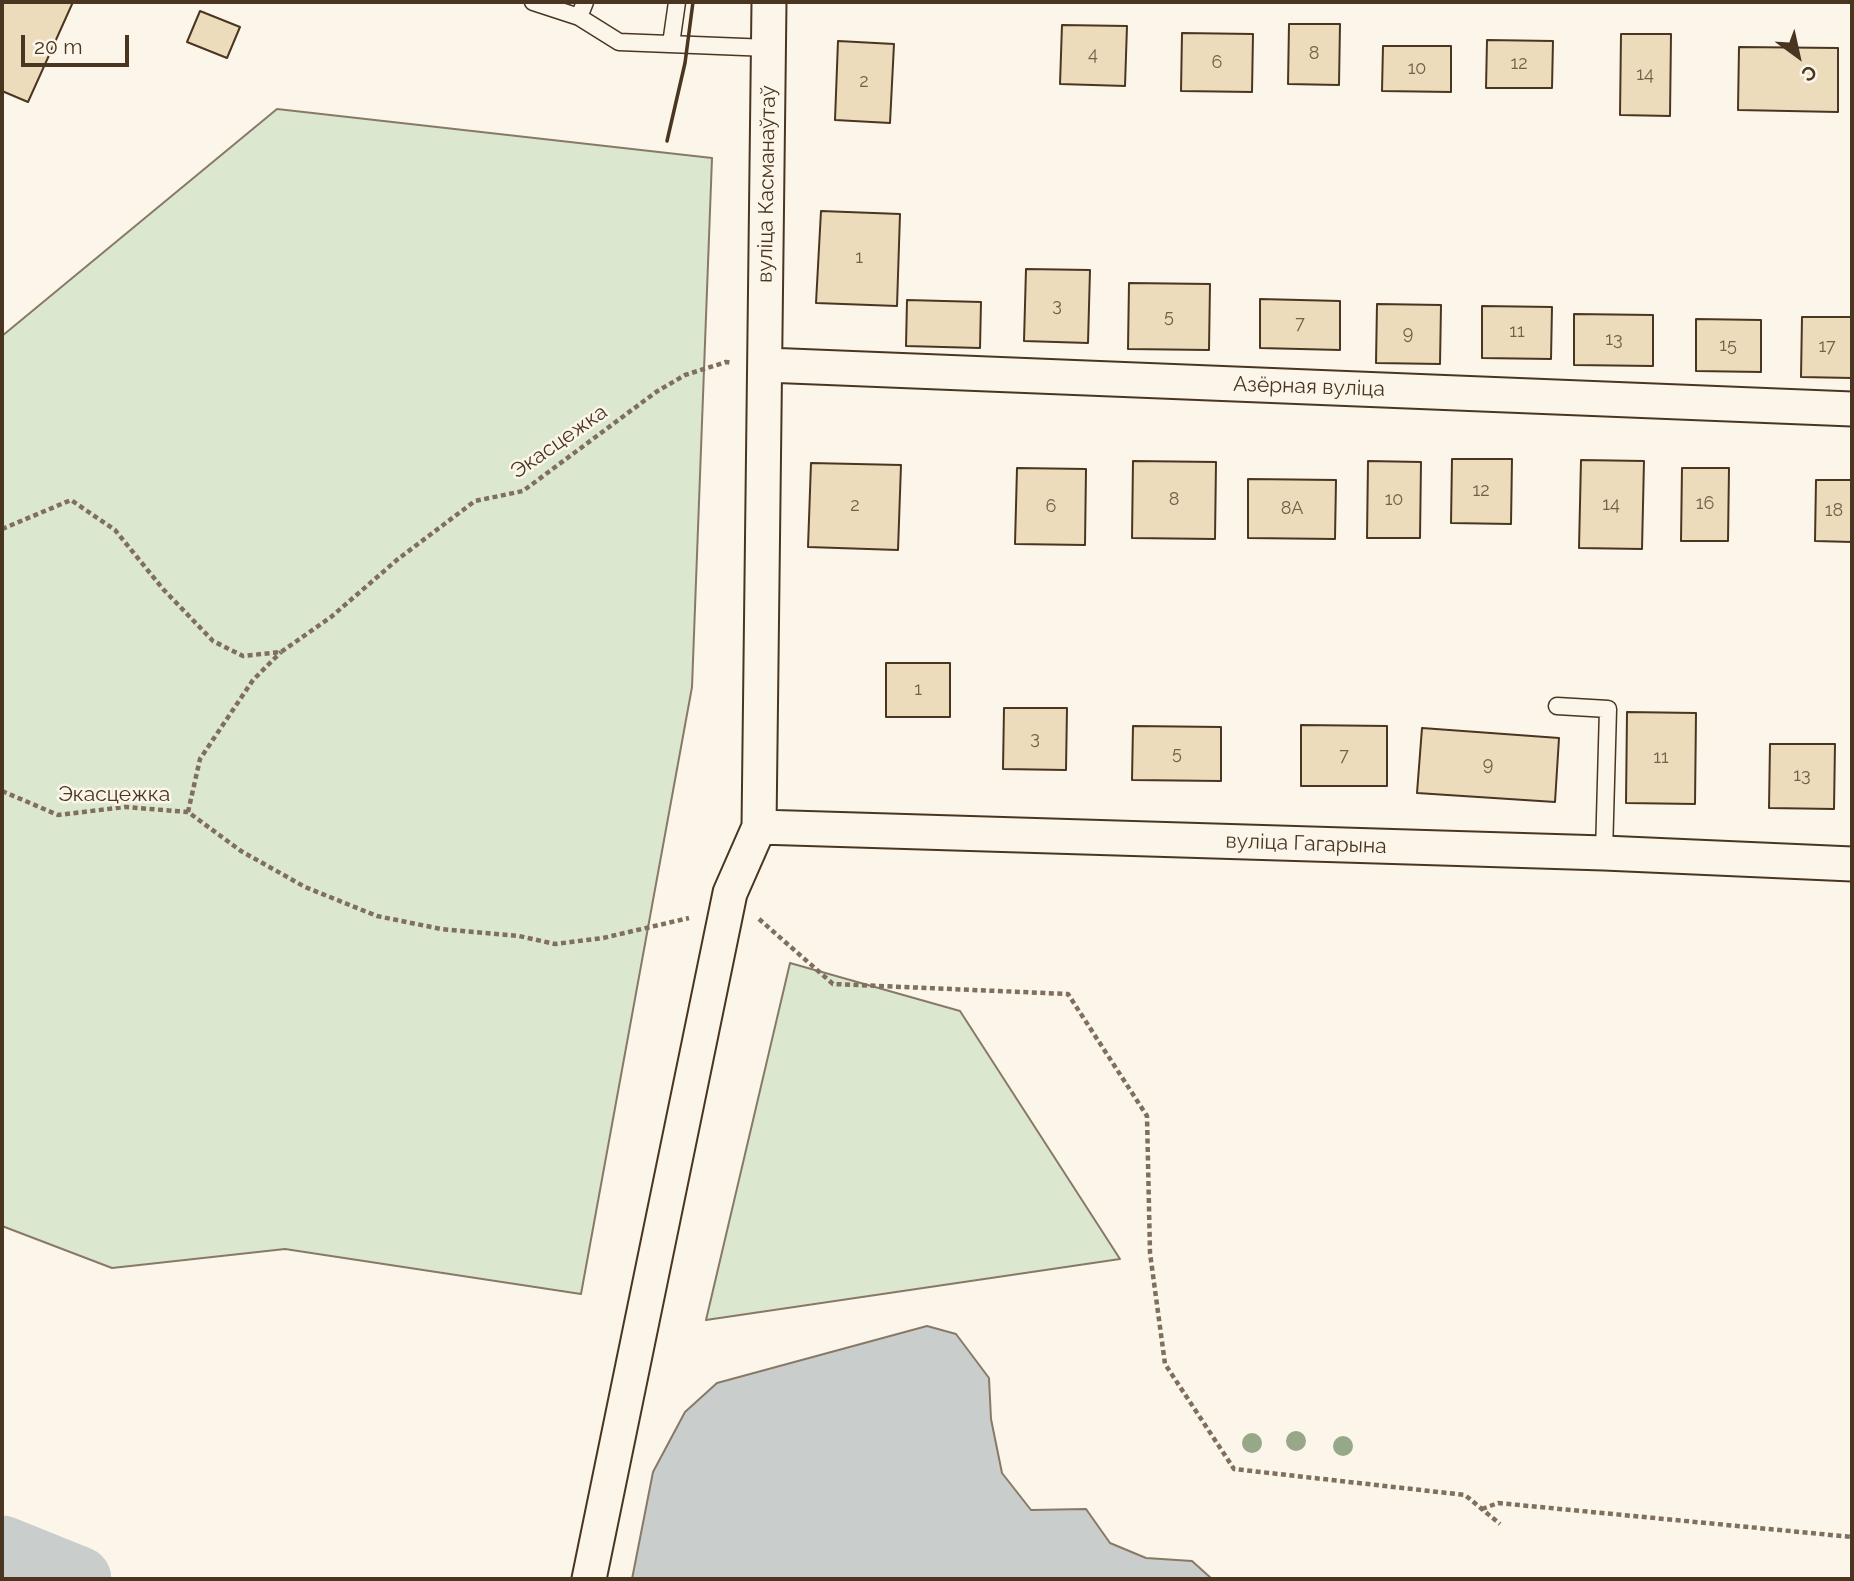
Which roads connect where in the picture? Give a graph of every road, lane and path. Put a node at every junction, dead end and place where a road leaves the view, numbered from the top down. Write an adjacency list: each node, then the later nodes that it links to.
1 (533, 2): 4 (lane)
2 (677, 2): 5 (lane)
3 (769, 2): 6 (street, вуліца Касманаўтаў)
4 (582, 10): 5 (lane)
5 (671, 44): 6 (lane)
6 (769, 48): 7 (street, вуліца Касманаўтаў)
7 (766, 366): 8 (street, Азёрная вуліца); 10 (path, Экасцежка); 14 (street, вуліца Касманаўтаў)
8 (1852, 409)
9 (2, 529): 10 (path, Экасцежка)
10 (281, 652): 13 (path, Экасцежка)
11 (1557, 706): 15 (lane)
12 (2, 791): 13 (path, Экасцежка)
13 (188, 812): 17 (path, Экасцежка)
14 (759, 827): 15 (street, вуліца Гагарына); 17 (street)
15 (1604, 853): 16 (street, вуліца Гагарына)
16 (1852, 864)
17 (726, 908): 18 (path); 21 (street)
18 (1482, 1509): 19 (path); 20 (path)
19 (1500, 1524)
20 (1852, 1537)
21 (589, 1579)

